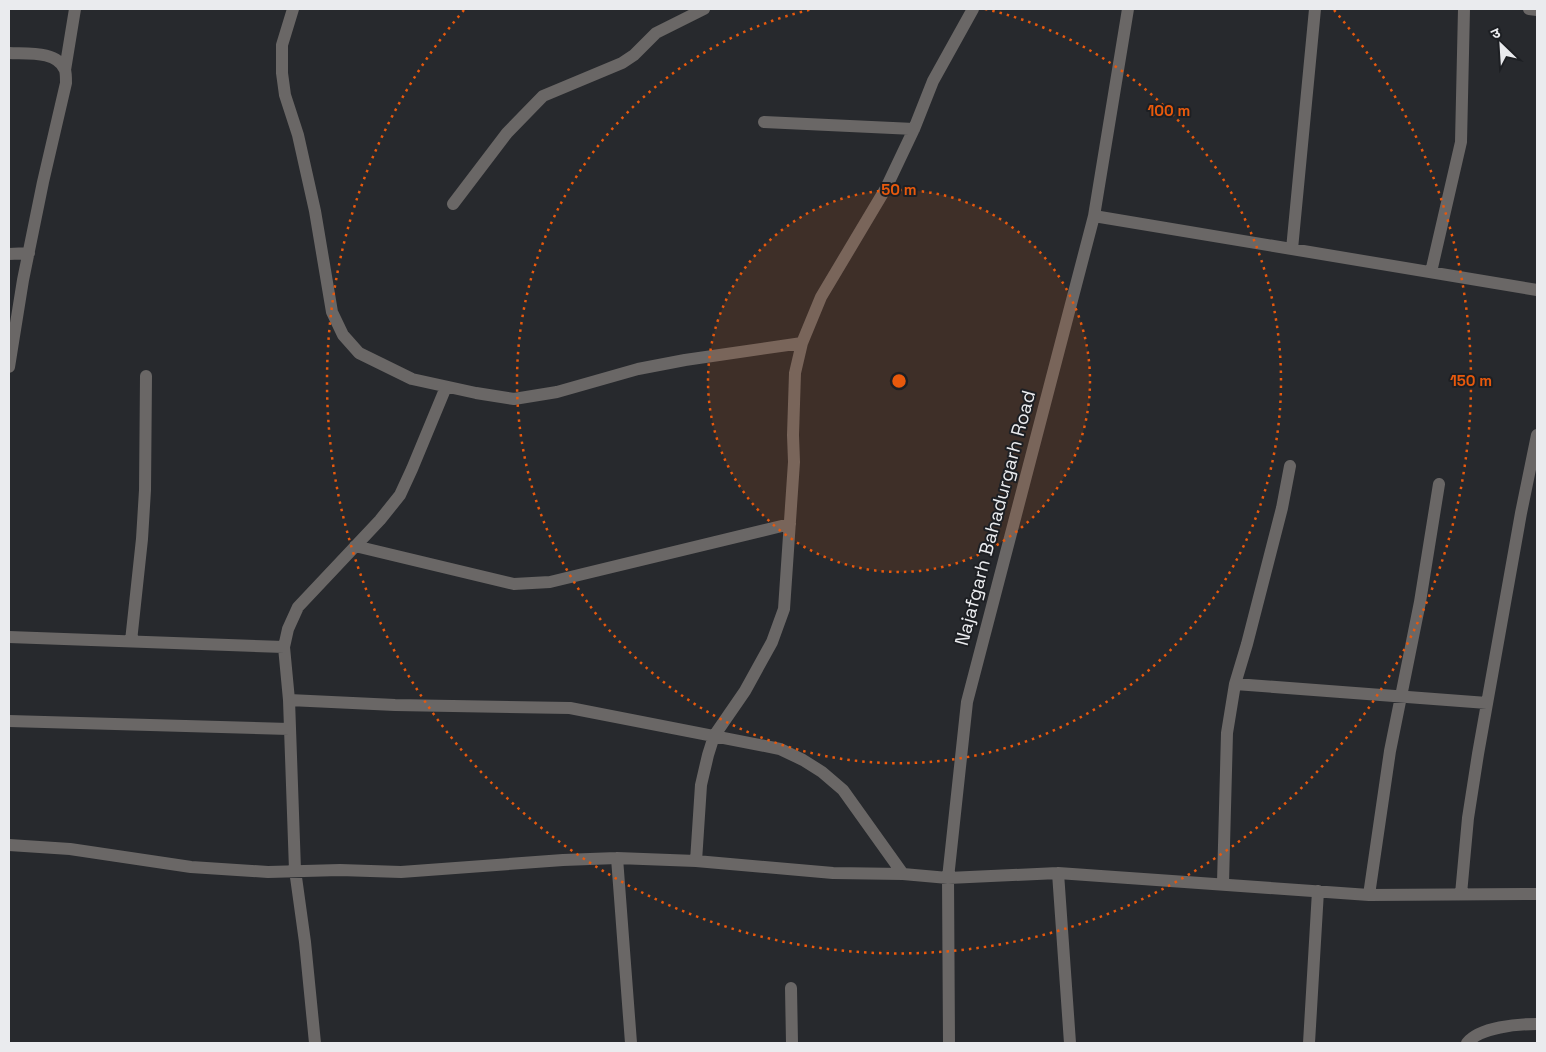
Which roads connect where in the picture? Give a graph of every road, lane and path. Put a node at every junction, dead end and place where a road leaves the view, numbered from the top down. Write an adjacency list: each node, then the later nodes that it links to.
1 (75, 9): 11 (street)
2 (293, 9): 24 (street)
3 (704, 9): 14 (street)
4 (973, 9): 13 (street)
5 (1128, 9): 15 (street, Najafgarh Bahadurgarh Road)
6 (1316, 9): 16 (street)
7 (1464, 9): 19 (street)
8 (1529, 9): 9 (street)
9 (1537, 10)
10 (9, 53): 11 (street)
11 (65, 70): 17 (street)
12 (764, 122): 13 (street)
13 (914, 129): 21 (street)
14 (453, 204)
15 (1094, 216): 16 (street); 47 (street, Najafgarh Bahadurgarh Road)
16 (1292, 250): 19 (street)
17 (29, 253): 18 (street); 22 (street)
18 (9, 254)
19 (1431, 272): 20 (street)
20 (1537, 290)
21 (802, 344): 24 (street); 29 (street)
22 (9, 367)
23 (146, 376): 32 (street)
24 (446, 387): 30 (street)
25 (1537, 435): 27 (street)
26 (1290, 466): 34 (street)
27 (1532, 482): 37 (street)
28 (1439, 484): 35 (street)
29 (790, 524): 30 (street); 40 (street)
30 (355, 546): 33 (street)
31 (9, 637): 32 (street)
32 (130, 641): 33 (street)
33 (284, 647): 36 (street)
34 (1235, 684): 35 (street); 48 (street)
35 (1402, 696): 37 (street); 50 (street)
36 (289, 700): 39 (street); 40 (street)
37 (1487, 703): 51 (street)
38 (9, 721): 39 (street)
39 (289, 729): 44 (street)
40 (714, 736): 43 (street); 46 (street)
41 (9, 845): 44 (street)
42 (617, 858): 43 (street); 44 (street); 56 (street)
43 (696, 861): 46 (street)
44 (295, 870): 55 (street)
45 (1058, 873): 47 (street); 48 (street); 59 (street)
46 (903, 874): 47 (street)
47 (948, 878): 58 (street, Najafgarh Bahadurgarh Road)
48 (1223, 884): 49 (street)
49 (1318, 891): 50 (street); 60 (street)
50 (1369, 894): 51 (street)
51 (1461, 894): 52 (street)
52 (1537, 894)
53 (791, 988): 57 (street)
54 (1537, 1024): 61 (street)
55 (315, 1043)
56 (630, 1043)
57 (792, 1043)
58 (949, 1043)
59 (1070, 1043)
60 (1309, 1043)
61 (1467, 1043)

